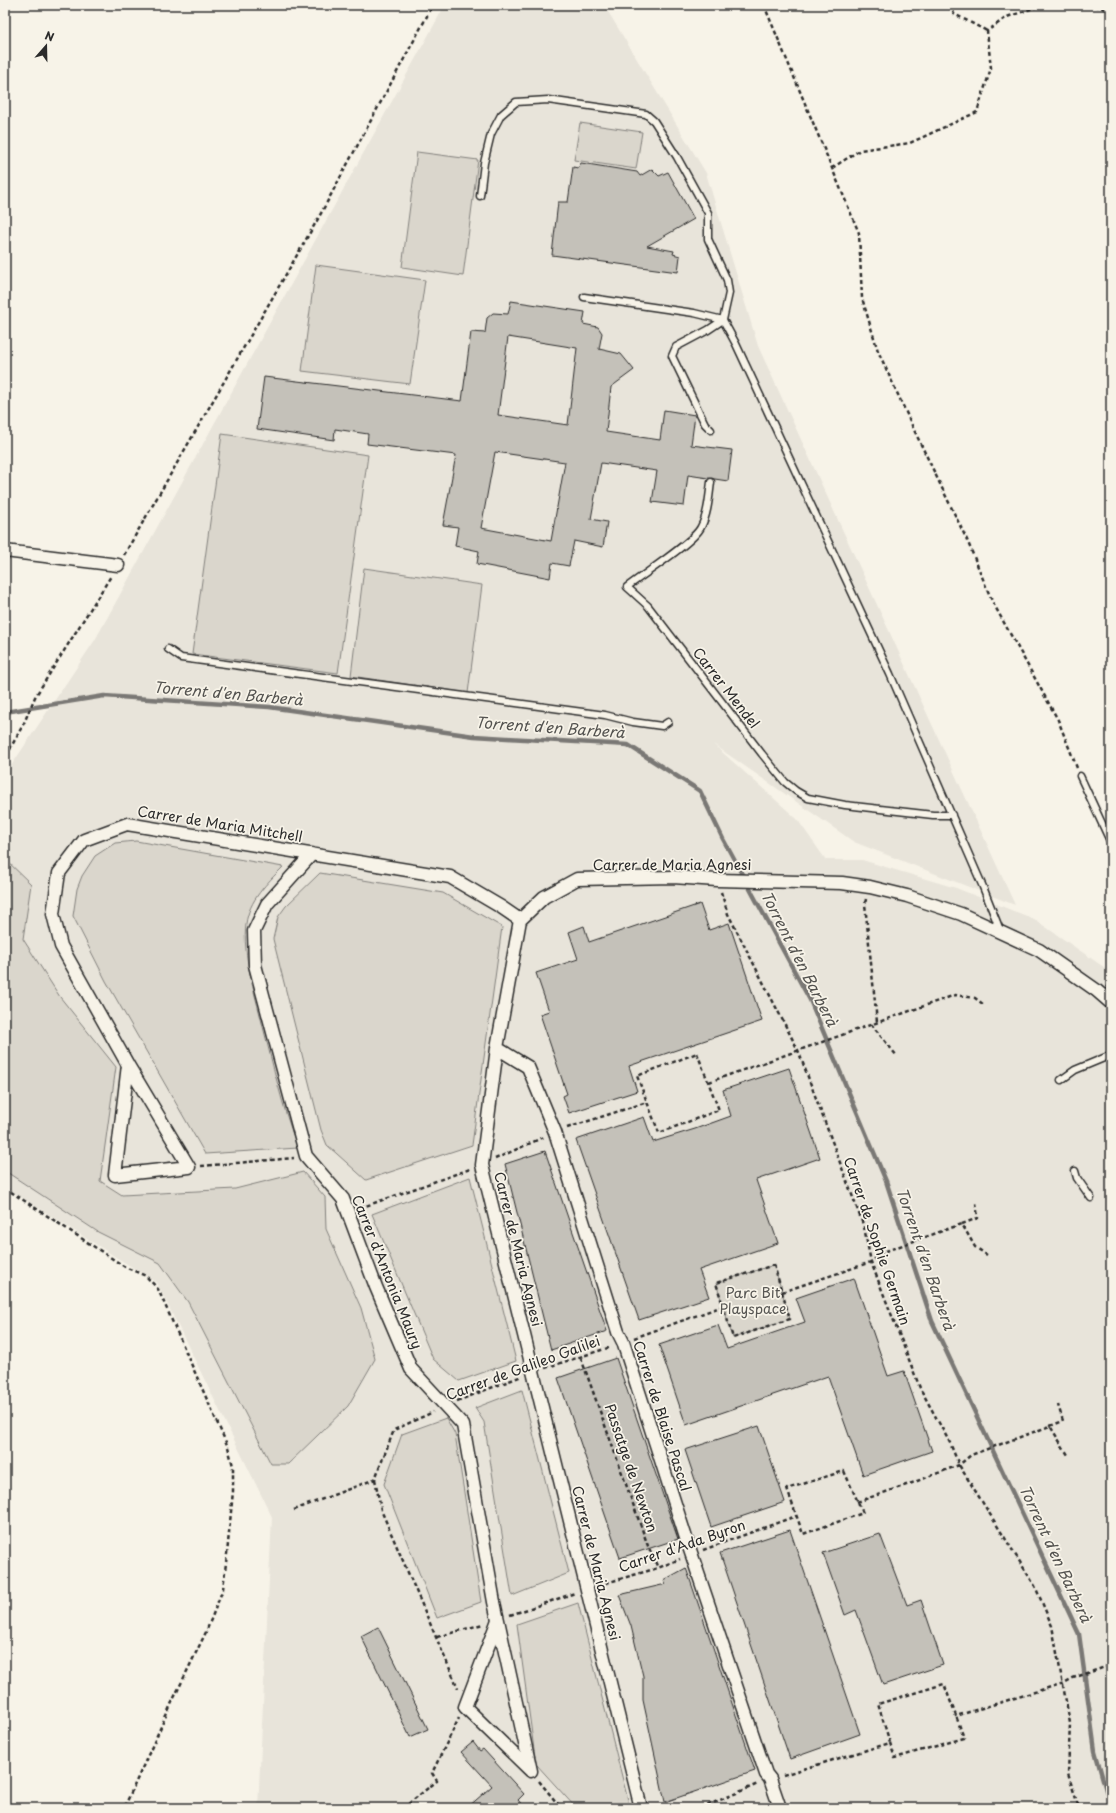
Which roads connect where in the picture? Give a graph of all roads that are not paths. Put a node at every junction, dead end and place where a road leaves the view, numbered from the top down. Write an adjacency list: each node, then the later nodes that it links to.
1 (480, 196): 3 (lane)
2 (584, 296): 3 (lane)
3 (723, 320): 4 (lane); 11 (lane)
4 (711, 430)
5 (711, 482): 11 (lane, Carrer Mendel)
6 (5, 551): 7 (street)
7 (118, 565)
8 (168, 649): 9 (lane)
9 (668, 722)
10 (1080, 776): 12 (lane)
11 (952, 815): 15 (lane)
12 (1111, 843)
13 (312, 854): 14 (street, Carrer de Maria Mitchell); 19 (street, Carrer de Maria Mitchell); 23 (street, Carrer d'Antonia Maury)
14 (520, 920): 15 (street, Carrer de Maria Agnesi); 17 (street, Carrer de Maria Agnesi)
15 (1000, 932): 16 (street)
16 (1109, 996)
17 (497, 1048): 24 (street, Carrer de Maria Agnesi); 25 (street, Carrer de Blaise Pascal)
18 (1111, 1055): 20 (lane)
19 (128, 1065): 19 (street, Carrer de Maria Mitchell)
20 (1061, 1080)
21 (1075, 1171): 22 (lane)
22 (1091, 1198)
23 (498, 1620): 23 (street, Carrer d'Antonia Maury)
24 (641, 1808)
25 (780, 1808)

